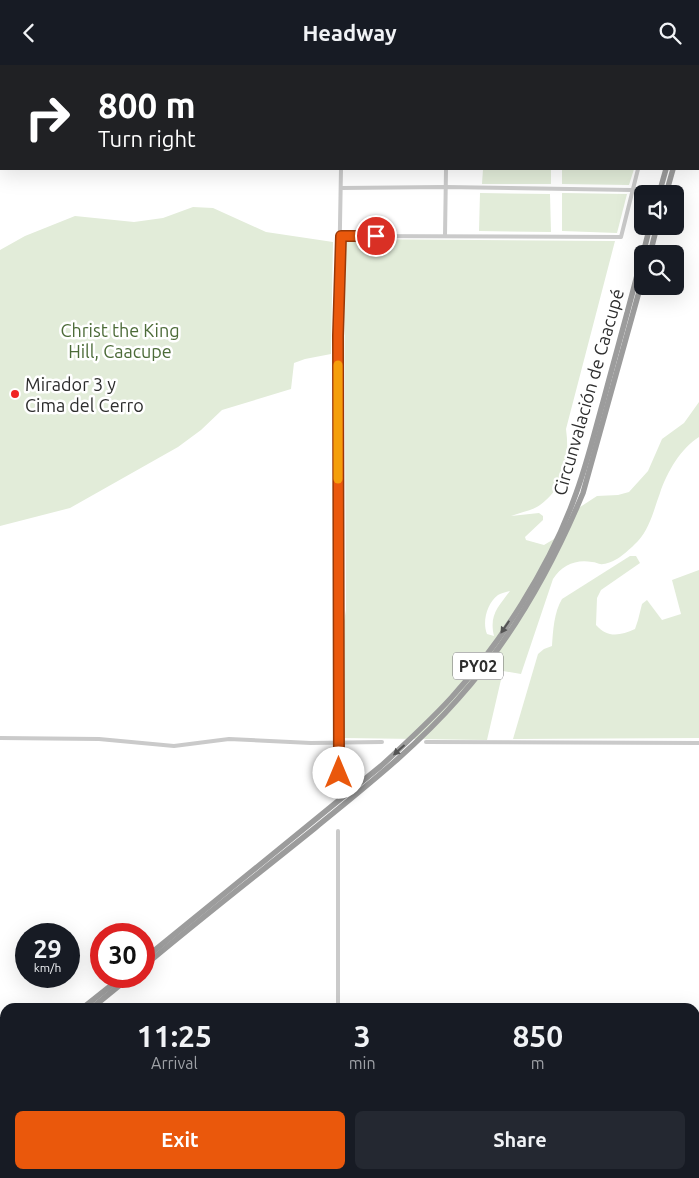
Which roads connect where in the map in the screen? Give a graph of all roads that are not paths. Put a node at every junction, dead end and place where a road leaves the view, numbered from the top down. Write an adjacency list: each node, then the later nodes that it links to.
1 (341, 170): 9 (street)
2 (446, 170): 8 (street)
3 (638, 170): 10 (street)
4 (666, 170): 6 (highway)
5 (673, 170): 7 (highway)
6 (662, 185)
7 (669, 185)
8 (445, 187): 9 (street); 10 (street); 12 (street)
9 (341, 188): 11 (street)
10 (632, 190): 12 (street)
11 (341, 236): 12 (street); 16 (street)
12 (445, 236)
13 (634, 288): 22 (highway, Circunvalación de Caacupé / PY02, one-way to 22)
14 (638, 295): 23 (highway, Circunvalación de Caacupé / PY02)
15 (0, 738): 16 (street)
16 (339, 742): 17 (street); 20 (street)
17 (382, 742)
18 (426, 742): 19 (street)
19 (699, 743)
20 (339, 773)
21 (338, 831): 28 (street)
22 (155, 950)
23 (155, 956)
24 (108, 988): 26 (highway)
25 (116, 988): 27 (highway)
26 (89, 1003)
27 (98, 1003)
28 (338, 1003)

